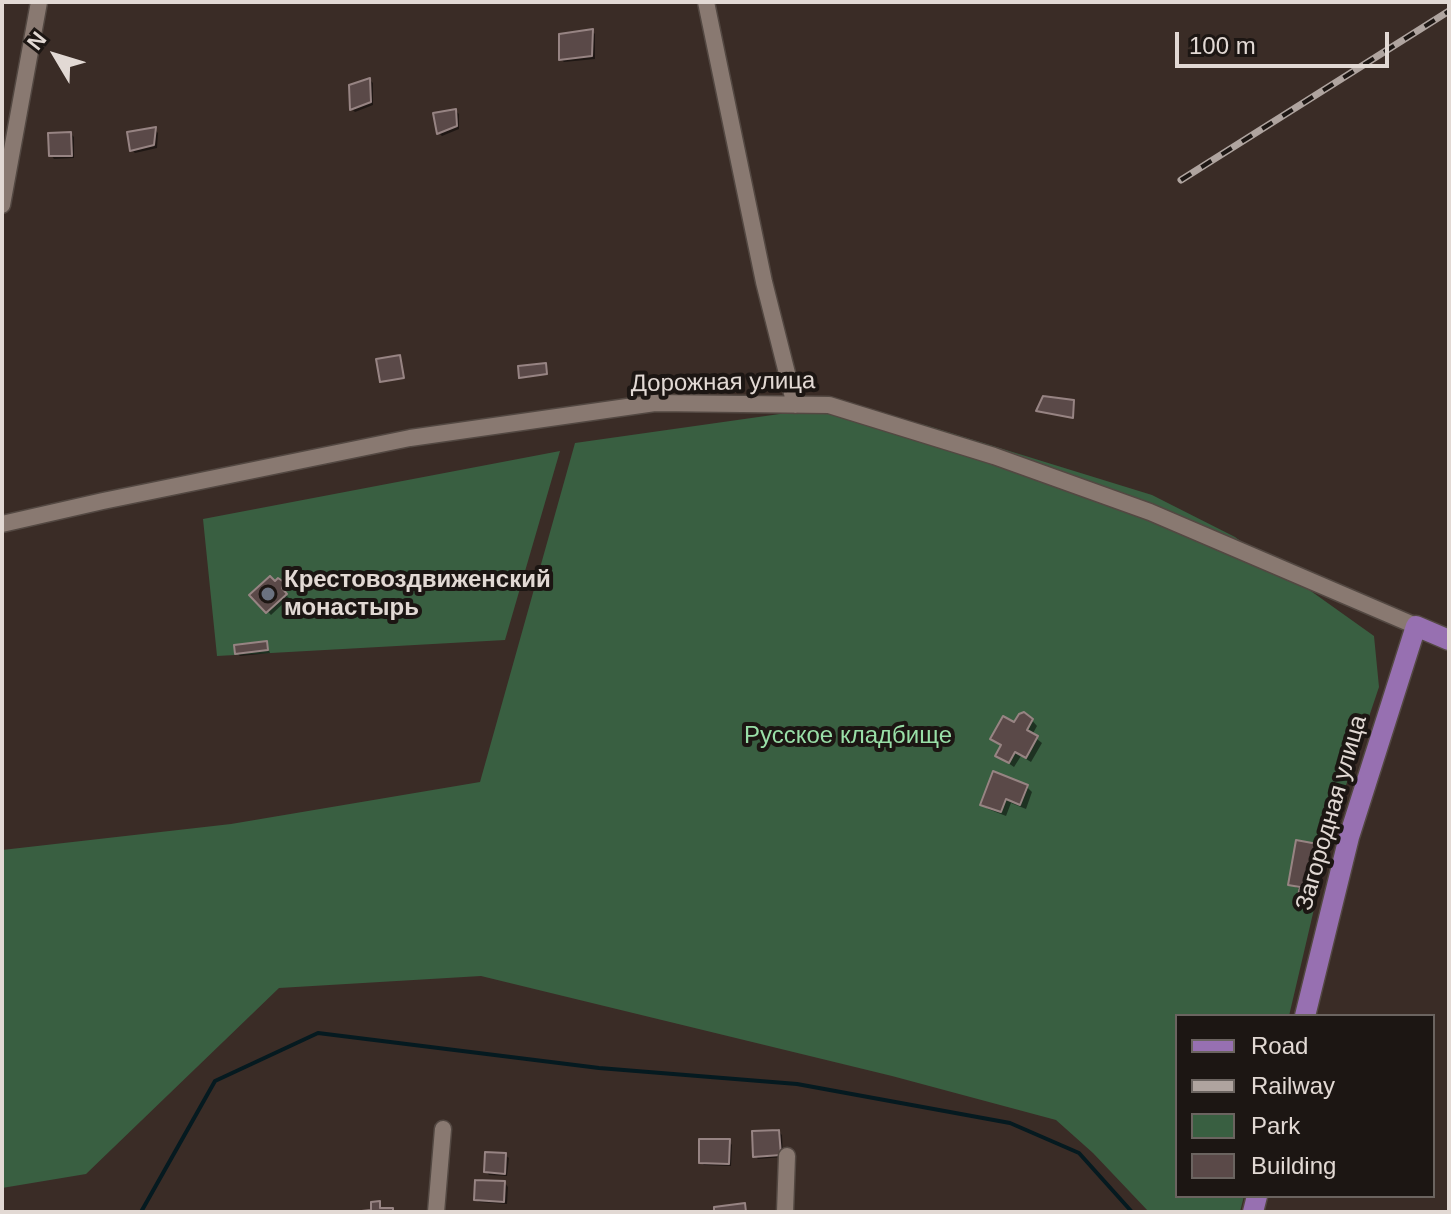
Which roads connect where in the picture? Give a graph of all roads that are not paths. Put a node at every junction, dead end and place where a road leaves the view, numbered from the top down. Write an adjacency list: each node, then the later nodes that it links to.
1 (39, 2): 3 (street)
2 (706, 2): 4 (street)
3 (2, 205)
4 (795, 405): 5 (street, Дорожная улица); 6 (street, Дорожная улица)
5 (2, 524)
6 (1416, 626): 7 (main road); 8 (main road, Загородная улица)
7 (1449, 640)
8 (1305, 1014)
9 (443, 1129): 11 (street)
10 (787, 1156): 12 (street)
11 (436, 1212)
12 (785, 1212)

